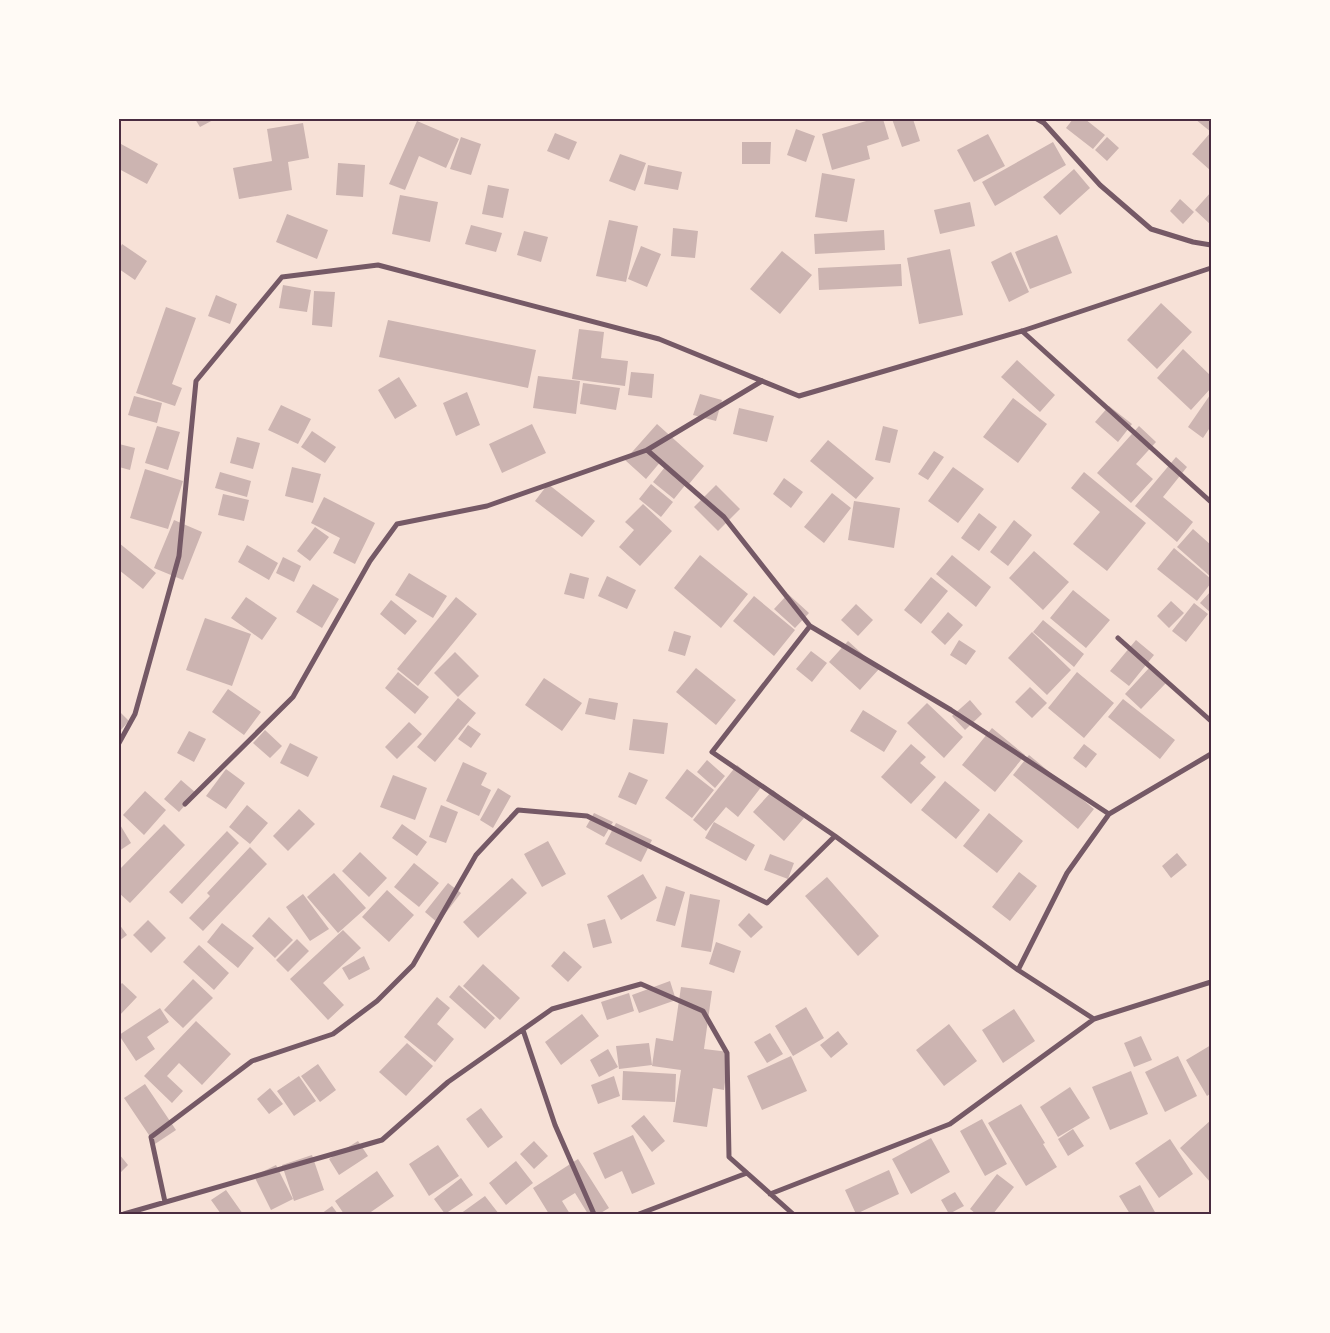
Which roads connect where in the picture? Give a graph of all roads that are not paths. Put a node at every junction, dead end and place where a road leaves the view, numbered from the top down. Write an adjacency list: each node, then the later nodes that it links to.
1 (1037, 119): 2 (street)
2 (1211, 245)
3 (1211, 268): 4 (street)
4 (1022, 331): 5 (street); 7 (street)
5 (762, 381): 6 (street); 11 (street)
6 (647, 450): 8 (street); 13 (street)
7 (1211, 502)
8 (810, 626): 14 (street); 15 (street)
9 (1118, 638): 10 (street)
10 (1211, 721)
11 (119, 743)
12 (1211, 754): 14 (street)
13 (185, 804)
14 (1109, 814): 16 (street)
15 (835, 836): 16 (street); 22 (street)
16 (1018, 970): 18 (street)
17 (1211, 982): 18 (street)
18 (1094, 1020): 21 (street)
19 (523, 1030): 20 (street); 22 (street); 24 (street)
20 (747, 1173): 21 (street); 25 (street)
21 (770, 1194): 26 (street)
22 (165, 1202): 23 (street)
23 (124, 1214)
24 (594, 1214)
25 (639, 1214)
26 (793, 1214)

